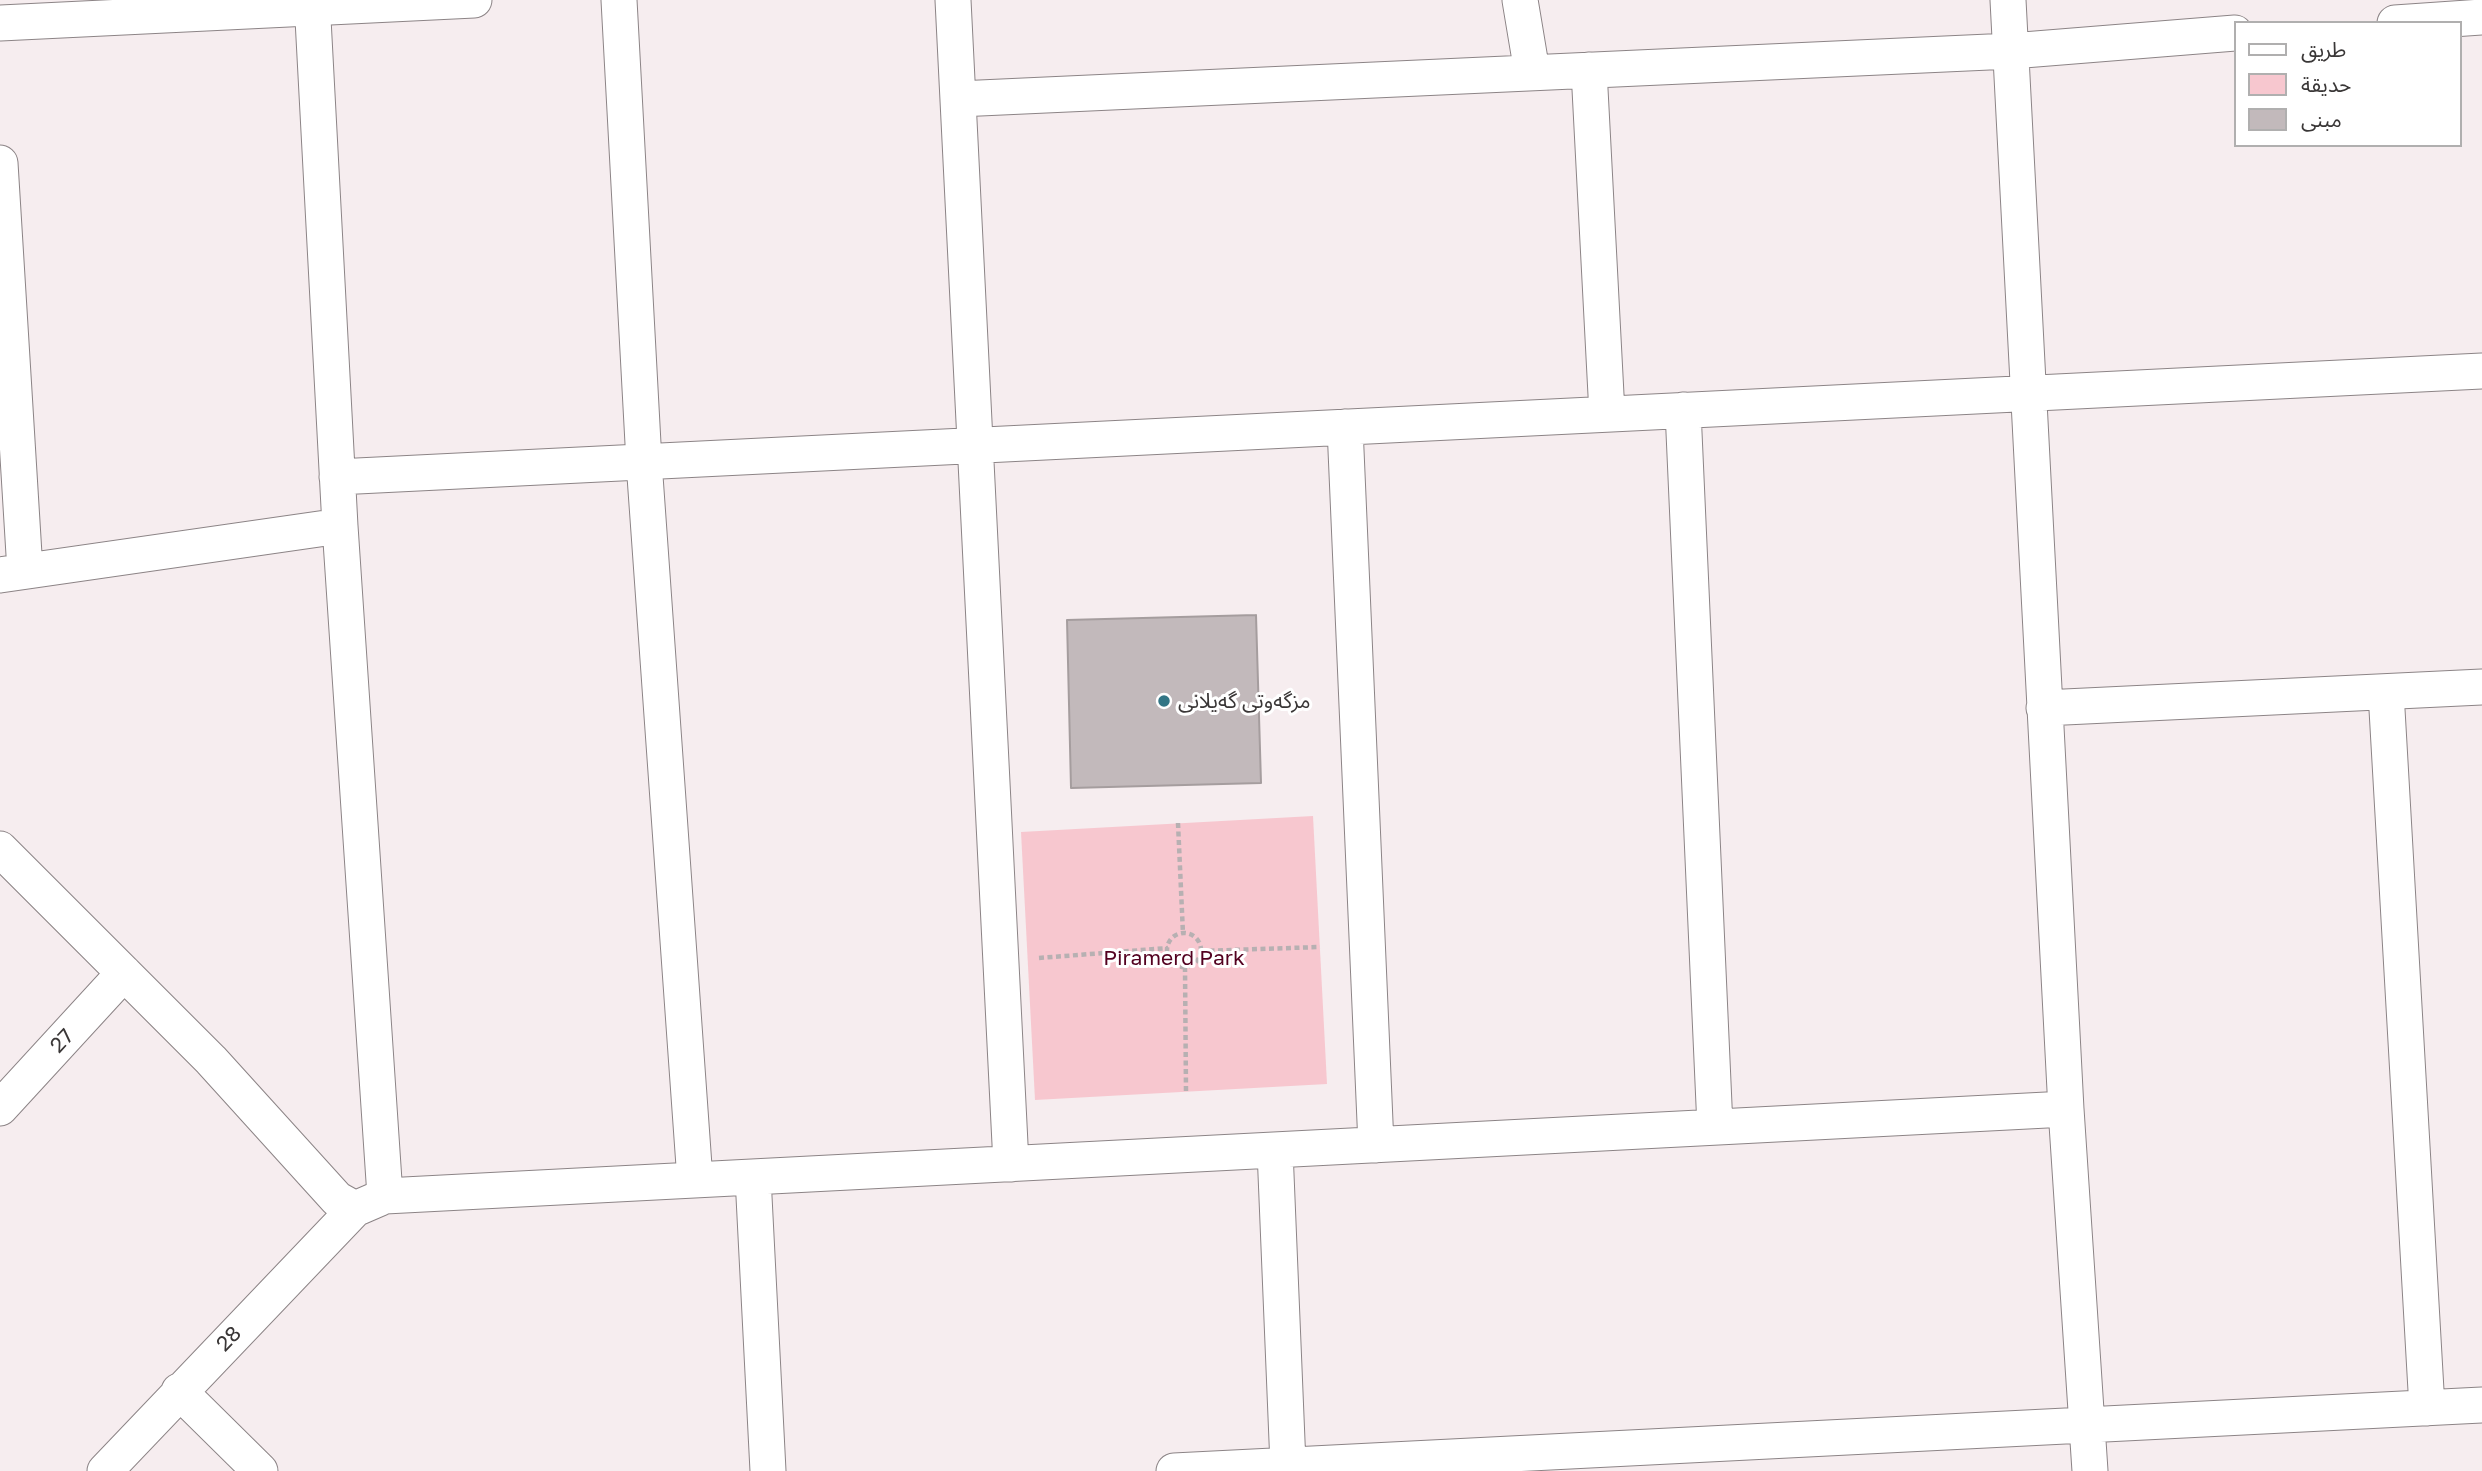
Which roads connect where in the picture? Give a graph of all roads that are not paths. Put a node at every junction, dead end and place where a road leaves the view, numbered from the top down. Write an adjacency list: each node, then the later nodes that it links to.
1 (474, 0): 6 (street)
2 (619, 0): 22 (street)
3 (953, 0): 14 (street)
4 (1520, 0): 13 (street)
5 (2008, 0): 11 (street)
6 (313, 4): 9 (street); 23 (street)
7 (2482, 17): 8 (street)
8 (2424, 21)
9 (0, 23)
10 (2234, 33): 11 (street)
11 (2011, 51): 12 (street); 17 (street)
12 (1588, 70): 13 (street); 19 (street)
13 (1532, 72): 14 (street)
14 (958, 99): 21 (street)
15 (0, 163): 25 (street)
16 (2482, 370): 17 (street)
17 (2028, 393): 18 (street); 28 (street)
18 (1683, 410): 19 (street); 33 (street)
19 (1607, 414): 20 (street)
20 (1345, 427): 21 (street); 34 (street)
21 (976, 445): 22 (street); 36 (street)
22 (644, 462): 23 (street); 38 (street)
23 (337, 477): 24 (street)
24 (340, 526): 25 (street); 39 (street)
25 (12, 573)
26 (2482, 687): 27 (street)
27 (2386, 692): 28 (street); 42 (street)
28 (2044, 708): 32 (street)
29 (0, 849): 30 (street)
30 (124, 973): 31 (street, 27); 39 (street)
31 (0, 1108)
32 (2066, 1109): 33 (street); 43 (street)
33 (1716, 1127): 34 (street)
34 (1376, 1144): 35 (street)
35 (1275, 1150): 36 (street); 45 (street)
36 (1011, 1164): 37 (street)
37 (753, 1177): 38 (street); 49 (street)
38 (695, 1180): 39 (street)
39 (370, 1202): 40 (street, 28)
40 (179, 1391): 47 (street, 28); 48 (street)
41 (2482, 1405): 42 (street)
42 (2427, 1408): 43 (street)
43 (2087, 1426): 44 (street); 51 (street)
44 (1751, 1457): 46 (street)
45 (1288, 1465): 46 (street); 50 (street)
46 (1421, 1465)
47 (105, 1471)
48 (260, 1471)
49 (768, 1471)
50 (1174, 1471)
51 (2090, 1471)

